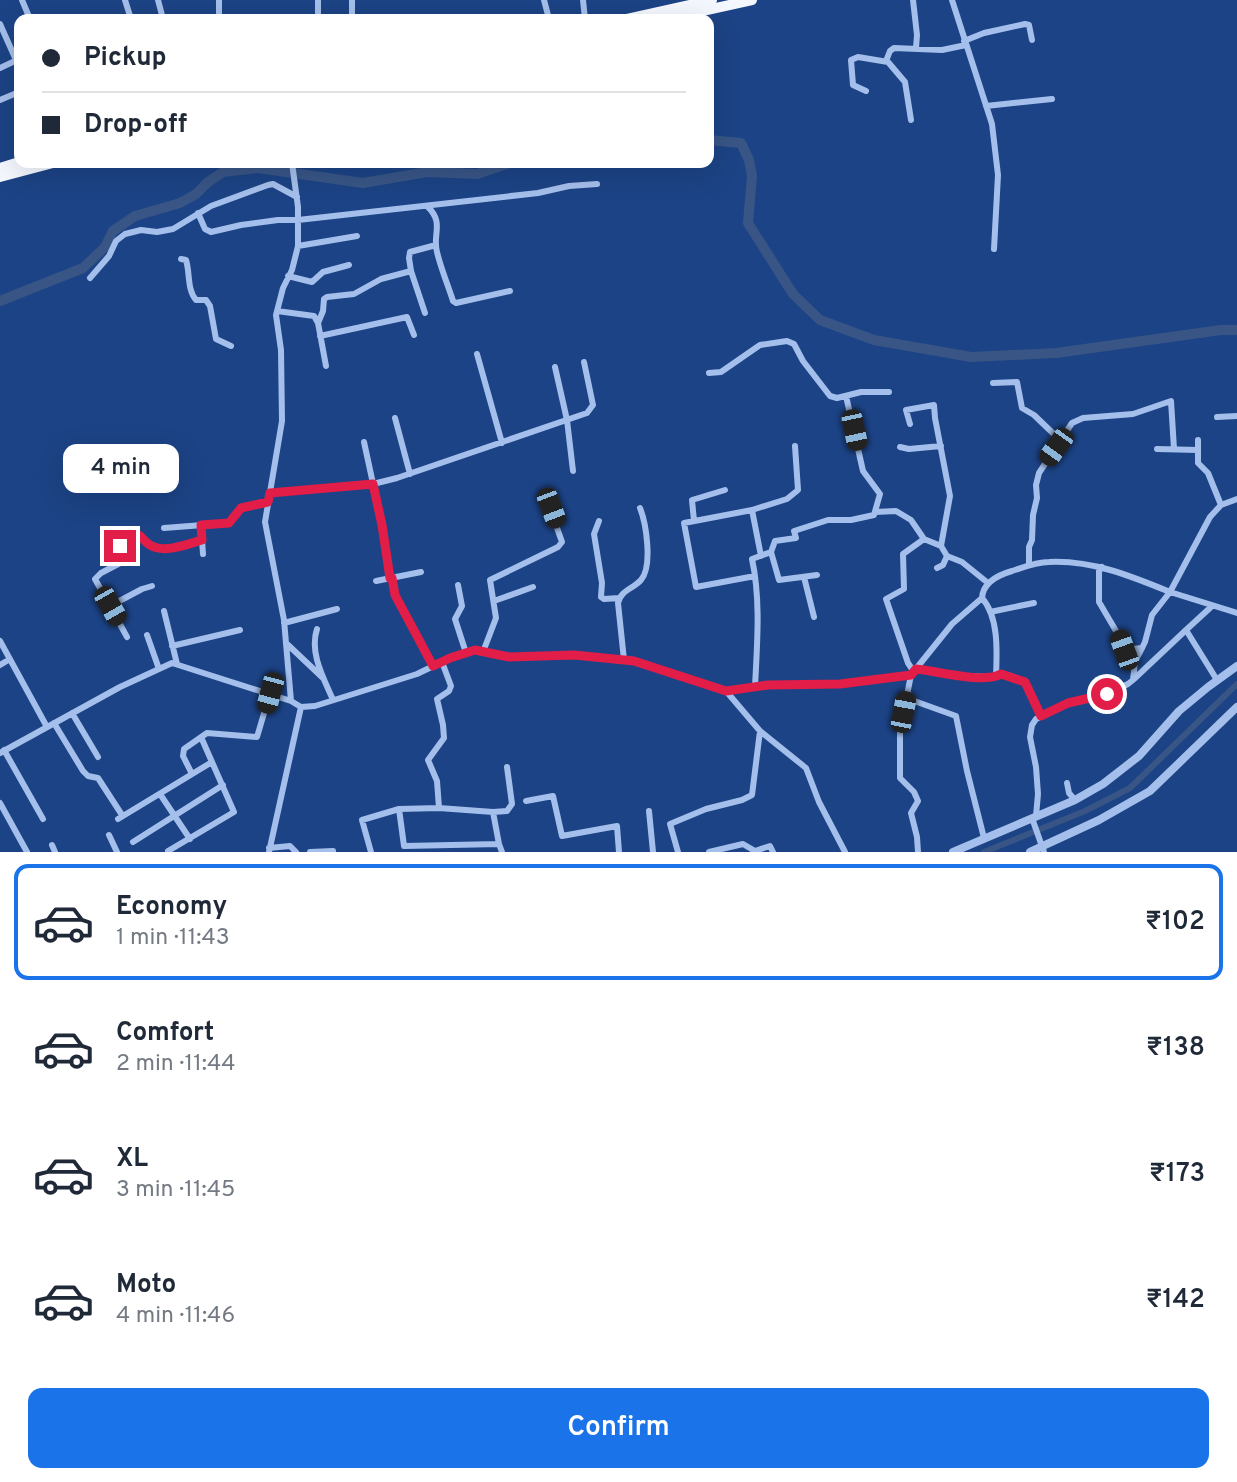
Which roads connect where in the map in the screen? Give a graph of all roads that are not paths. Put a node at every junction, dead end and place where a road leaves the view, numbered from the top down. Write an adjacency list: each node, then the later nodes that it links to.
1 (712, 0): 5 (highway)
2 (752, 0): 6 (highway)
3 (913, 0): 10 (street)
4 (952, 0): 9 (street)
5 (649, 14)
6 (689, 14)
7 (0, 24): 11 (street)
8 (1032, 40): 9 (street)
9 (965, 43): 10 (street); 15 (street)
10 (916, 48): 12 (street)
11 (14, 51)
12 (886, 61): 13 (street); 16 (street)
13 (866, 91)
14 (1052, 99): 15 (street)
15 (986, 106): 28 (street)
16 (911, 120)
17 (34, 168): 19 (highway)
18 (294, 168): 21 (street)
19 (0, 177)
20 (597, 184): 22 (street)
21 (297, 194): 23 (street); 24 (street)
22 (426, 206): 24 (street); 26 (street)
23 (198, 213): 24 (street); 33 (street)
24 (298, 220): 27 (street)
25 (357, 236): 27 (street)
26 (436, 245): 31 (street); 34 (street)
27 (298, 246): 32 (street)
28 (994, 249)
29 (181, 259): 40 (street)
30 (349, 265): 32 (street)
31 (411, 271): 36 (street); 37 (street)
32 (288, 276): 35 (street)
33 (90, 278)
34 (510, 291)
35 (277, 311): 37 (street); 68 (street)
36 (425, 313)
37 (318, 323): 39 (street)
38 (414, 335): 39 (street)
39 (320, 336): 43 (street)
40 (231, 346)
41 (477, 354): 57 (street)
42 (584, 362): 52 (street)
43 (326, 366)
44 (555, 367): 52 (street)
45 (709, 373): 48 (street)
46 (993, 383): 54 (street)
47 (889, 392): 48 (street)
48 (846, 396): 75 (street)
49 (1237, 416): 50 (street)
50 (1217, 417)
51 (395, 418): 65 (street)
52 (567, 420): 57 (street); 64 (street)
53 (909, 424): 59 (street)
54 (1060, 440): 62 (street); 87 (street)
55 (1198, 440): 63 (street)
56 (364, 442): 66 (street)
57 (502, 443): 65 (street)
58 (795, 446): 74 (street)
59 (941, 446): 60 (street); 82 (street)
60 (900, 447)
61 (1157, 449): 62 (street)
62 (1174, 450): 63 (street)
63 (1198, 450): 71 (street)
64 (573, 471)
65 (410, 474): 66 (street)
66 (373, 484): 68 (street); 94 (street)
67 (725, 490): 77 (street)
68 (270, 493): 70 (street)
69 (1237, 499): 71 (street)
70 (268, 502): 78 (street); 112 (street)
71 (1221, 505): 100 (street)
72 (551, 508): 103 (street)
73 (640, 508): 101 (street)
74 (752, 510): 77 (street); 85 (street)
75 (875, 512): 80 (street); 83 (street)
76 (599, 521): 101 (street)
77 (694, 521): 92 (street)
78 (201, 525): 79 (street); 81 (street)
79 (164, 528)
80 (924, 539): 82 (street); 132 (street)
81 (202, 540): 84 (street); 105 (street)
82 (941, 546): 86 (street)
83 (771, 552): 85 (street); 93 (street)
84 (203, 554)
85 (761, 556): 92 (street)
86 (947, 556): 89 (street); 96 (street)
87 (1029, 565): 88 (street); 96 (street)
88 (1102, 567): 100 (street); 121 (street)
89 (937, 568)
90 (421, 572): 94 (street)
91 (817, 575): 93 (street)
92 (755, 576): 137 (street)
93 (804, 577): 111 (street)
94 (391, 578): 95 (street); 129 (street)
95 (376, 581)
96 (988, 583): 102 (street)
97 (152, 586): 105 (street)
98 (458, 586): 123 (street)
99 (533, 587): 103 (street)
100 (1170, 592): 106 (street); 121 (street)
101 (619, 598): 125 (street)
102 (982, 598): 109 (street); 132 (street)
103 (494, 601): 122 (street)
104 (1034, 603): 109 (street)
105 (110, 606): 117 (street)
106 (1211, 607): 110 (street); 115 (street)
107 (337, 609): 112 (street)
108 (164, 611): 120 (street)
109 (990, 612): 133 (street)
110 (1237, 613)
111 (814, 617)
112 (284, 623): 119 (street)
113 (317, 629): 134 (street)
114 (240, 630): 120 (street)
115 (1186, 630): 135 (street); 136 (street)
116 (147, 635): 131 (street)
117 (128, 637)
118 (0, 641): 124 (street)
119 (286, 643): 134 (street); 141 (street)
120 (172, 646): 127 (street)
121 (1142, 648): 135 (street)
122 (483, 652): 123 (street); 125 (street)
123 (466, 653): 126 (street)
124 (10, 659): 128 (street); 148 (street)
125 (624, 660): 138 (street)
126 (442, 662): 129 (street); 162 (street)
127 (177, 664): 131 (street); 139 (street)
128 (0, 665)
129 (433, 666): 142 (street)
130 (1237, 666): 136 (street)
131 (159, 669): 145 (street)
132 (914, 672): 133 (street); 137 (street); 140 (street)
133 (996, 677): 146 (street)
134 (325, 680): 142 (street)
135 (1132, 680): 146 (street)
136 (1217, 680): 159 (street)
137 (755, 687): 138 (street)
138 (726, 691): 149 (street)
139 (270, 693): 141 (street); 150 (street)
140 (906, 698): 170 (street); 190 (street)
141 (291, 701): 144 (street)
142 (333, 701): 144 (street)
143 (1237, 707): 174 (street)
144 (300, 708): 175 (street)
145 (72, 713): 147 (street); 152 (street)
146 (1041, 716): 167 (street)
147 (54, 723): 148 (street); 158 (street)
148 (47, 727): 151 (street)
149 (760, 731): 186 (street); 189 (street)
150 (201, 737): 153 (street); 155 (street)
151 (2, 751): 168 (street)
152 (98, 757)
153 (212, 762): 155 (street); 157 (street)
154 (507, 766): 165 (street)
155 (192, 774): 158 (street)
156 (1067, 783): 159 (street)
157 (223, 785): 166 (street); 171 (street)
158 (160, 793): 166 (street)
159 (1075, 800): 167 (street)
160 (526, 801): 184 (street)
161 (0, 803): 178 (street)
162 (439, 808): 163 (street); 165 (street)
163 (399, 809): 173 (street); 182 (street)
164 (649, 811): 185 (street)
165 (493, 812): 173 (street)
166 (175, 815): 171 (street); 172 (street)
167 (1034, 817): 170 (street); 174 (street)
168 (43, 819)
169 (109, 835): 179 (street)
170 (984, 838): 191 (street)
171 (190, 839): 176 (street)
172 (133, 842)
173 (499, 844): 183 (street)
174 (1044, 849): 192 (street)
175 (269, 850): 180 (street)
176 (168, 851)
177 (333, 851): 181 (street)
178 (27, 852)
179 (117, 852)
180 (296, 852)
181 (310, 852)
182 (371, 852)
183 (502, 852)
184 (619, 852)
185 (653, 852)
186 (678, 852)
187 (709, 852): 188 (street)
188 (773, 852)
189 (845, 852)
190 (918, 852)
191 (953, 852)
192 (1030, 852)

